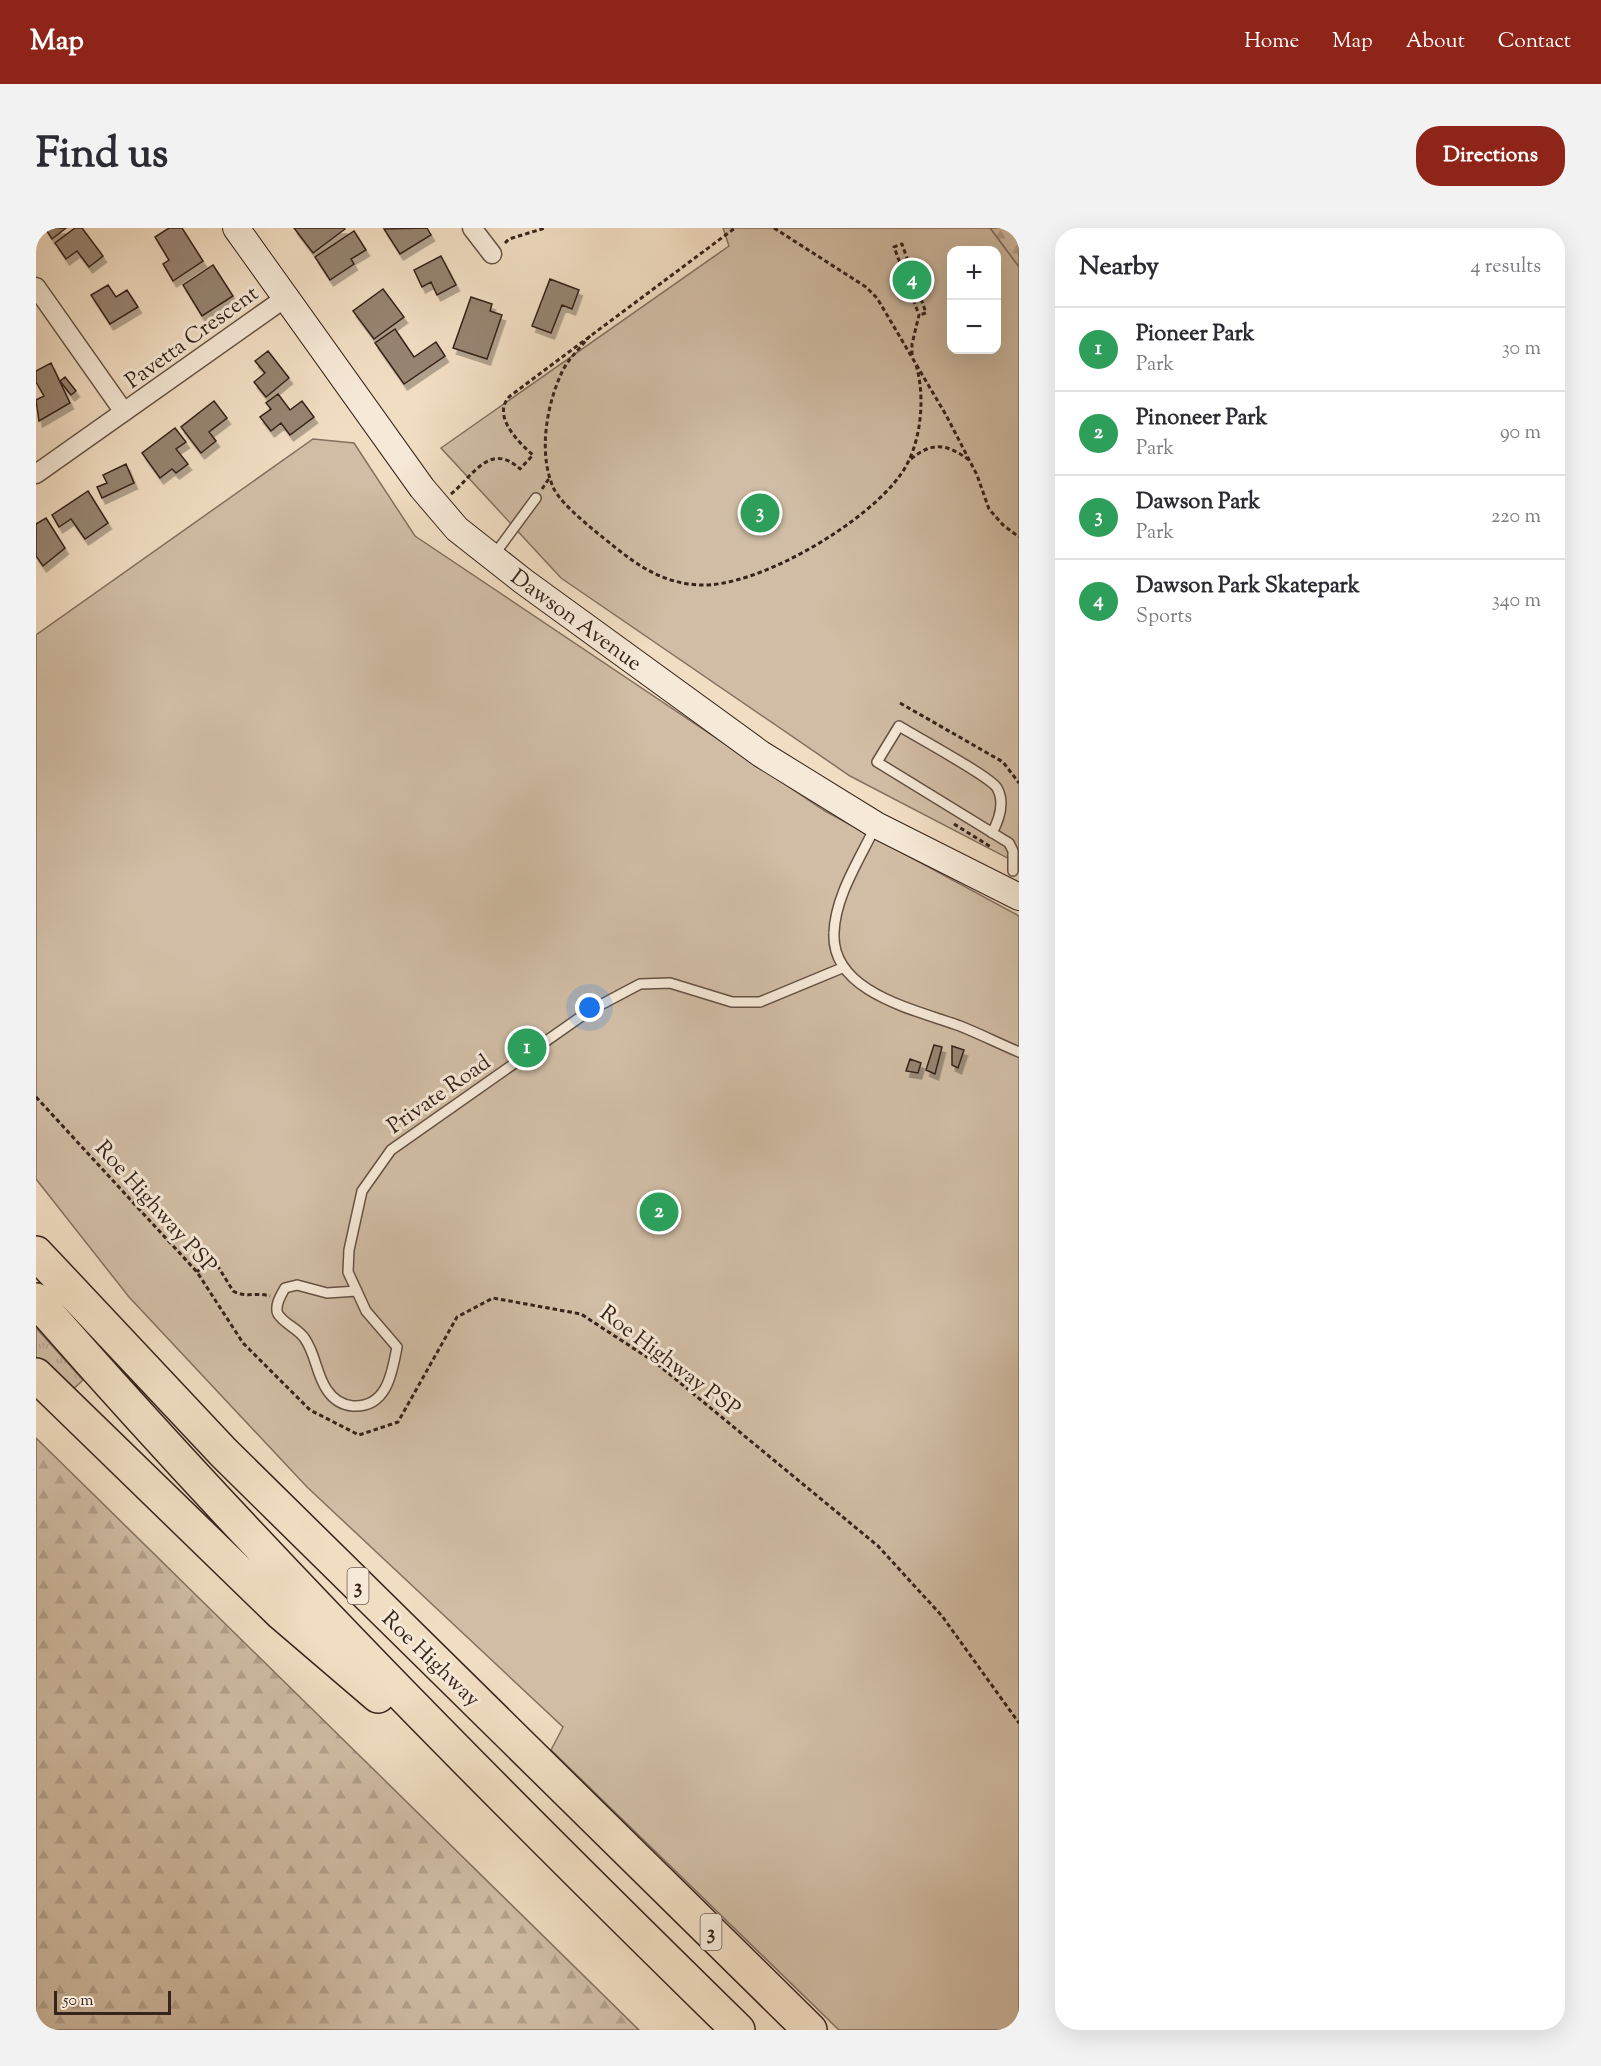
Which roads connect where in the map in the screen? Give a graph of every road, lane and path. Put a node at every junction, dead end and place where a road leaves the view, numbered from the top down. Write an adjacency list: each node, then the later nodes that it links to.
1 (236, 228): 8 (main road, Dawson Avenue)
2 (472, 228): 6 (street)
3 (545, 228): 6 (path)
4 (735, 228): 10 (path)
5 (774, 228): 11 (path)
6 (492, 254)
7 (36, 287): 13 (street, Pavetta Crescent)
8 (285, 298): 13 (street, Pavetta Crescent); 20 (main road, Dawson Avenue)
9 (919, 315): 9 (path); 11 (path)
10 (590, 336): 14 (path); 17 (path)
11 (913, 357): 12 (path)
12 (916, 365): 14 (path); 15 (path)
13 (124, 412): 16 (street, Pavetta Crescent)
14 (908, 461): 15 (path)
15 (970, 461): 19 (path)
16 (36, 474)
17 (446, 498)
18 (536, 498): 20 (lane)
19 (1019, 537)
20 (492, 557): 23 (main road, Dawson Avenue)
21 (900, 703): 22 (path)
22 (1019, 783)
23 (876, 825): 26 (main road, Dawson Avenue); 27 (lane)
24 (993, 833): 24 (lane); 25 (lane)
25 (1013, 871)
26 (1019, 897)
27 (842, 968): 28 (lane); 33 (lane, Private Road)
28 (1019, 1052)
29 (36, 1096): 32 (path, Roe Highway PSP)
30 (36, 1228): 36 (highway)
31 (36, 1253): 36 (highway, Roe Highway / 3)
32 (197, 1272): 34 (path); 38 (path, Roe Highway PSP)
33 (357, 1291): 34 (lane); 34 (lane, Private Road)
34 (279, 1299)
35 (36, 1300): 39 (highway, Roe Highway / 3)
36 (109, 1333): 41 (highway, Roe Highway / 3)
37 (36, 1376): 39 (highway)
38 (1019, 1723)
39 (510, 1807): 40 (highway, Roe Highway / 3)
40 (738, 2030)
41 (810, 2030)

